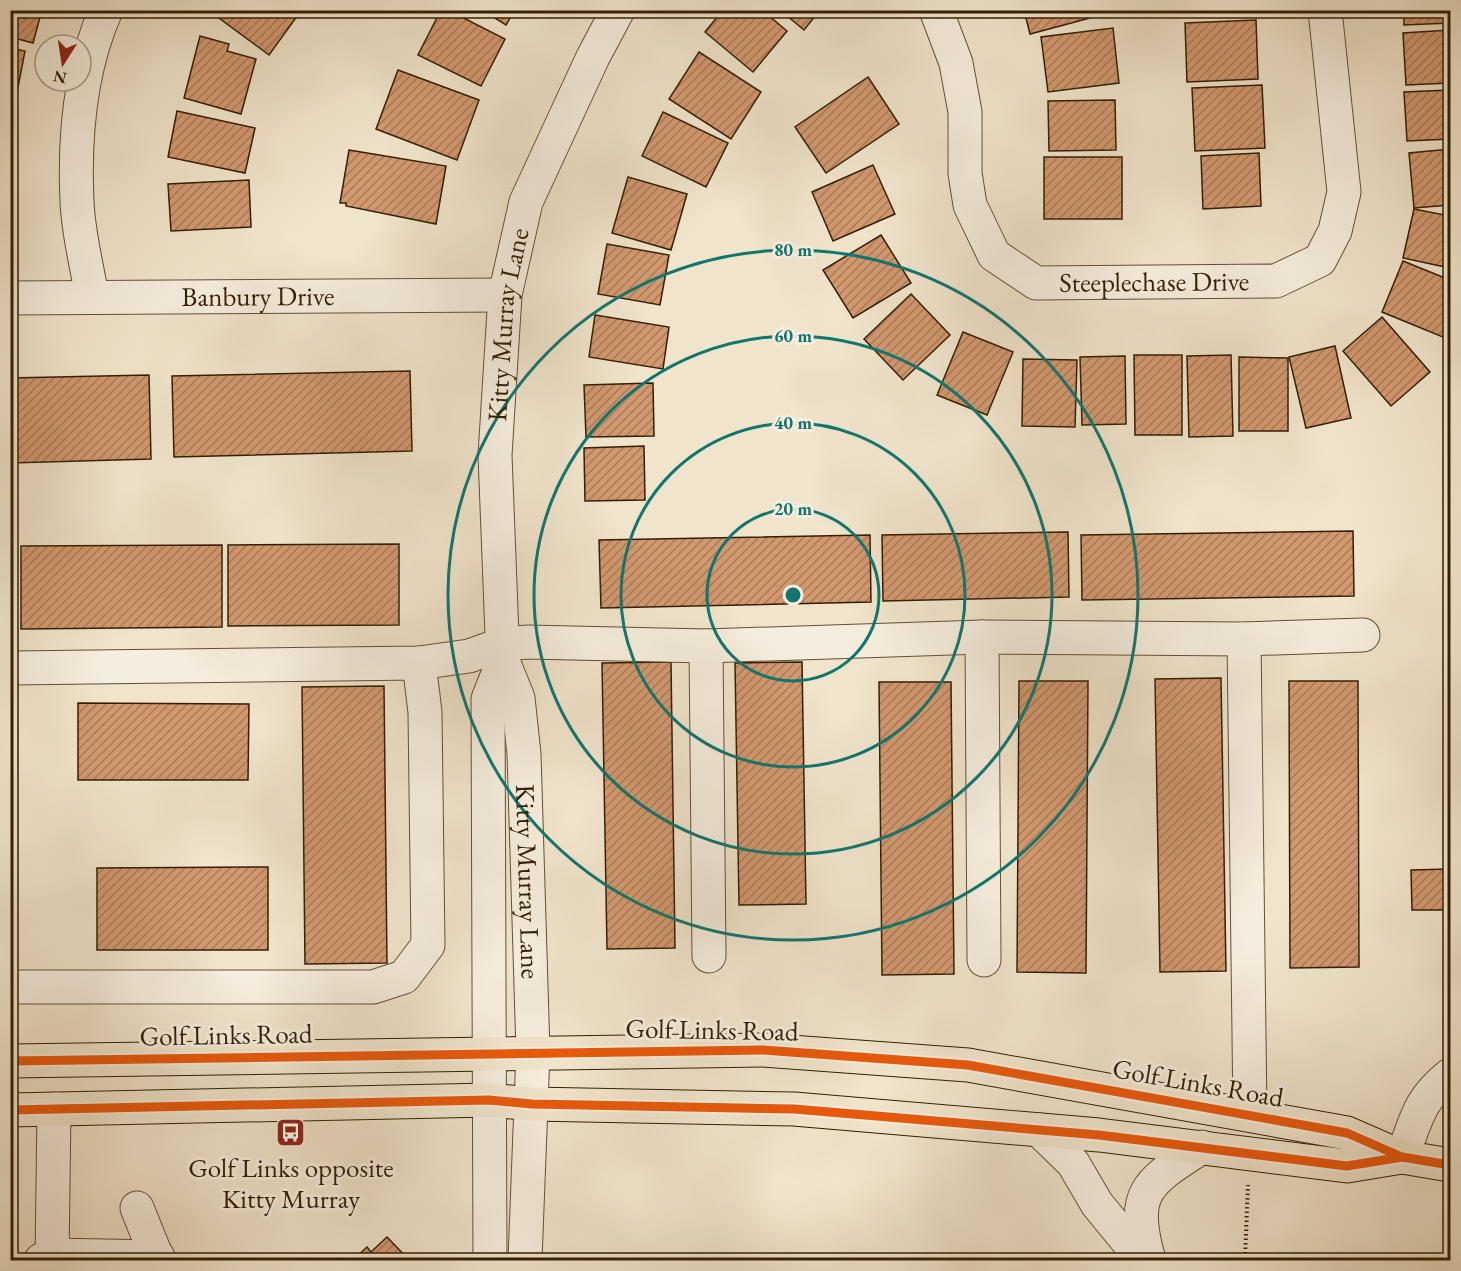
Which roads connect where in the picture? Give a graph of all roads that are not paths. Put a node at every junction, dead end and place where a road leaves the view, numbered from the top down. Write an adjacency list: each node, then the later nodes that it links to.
1 (106, 10): 6 (street)
2 (618, 10): 5 (street, Kitty Murray Lane)
3 (936, 10): 4 (street, Steeplechase Drive)
4 (1325, 10)
5 (505, 294): 6 (street, Banbury Drive); 12 (street, Kitty Murray Lane)
6 (92, 297): 7 (street, Banbury Drive)
7 (10, 298)
8 (1363, 635): 10 (street)
9 (982, 637): 10 (street); 11 (street); 16 (street)
10 (1244, 639): 26 (street)
11 (706, 646): 12 (street); 15 (street)
12 (503, 652): 13 (street); 18 (street, Kitty Murray Lane); 19 (street, Kitty Murray Lane)
13 (419, 663): 14 (street); 17 (street)
14 (10, 668)
15 (710, 956)
16 (984, 960)
17 (10, 987)
18 (533, 1052): 19 (main road, Golf Links Road); 23 (street, Kitty Murray Lane); 26 (main road, Golf Links Road)
19 (491, 1053): 20 (main road, Golf Links Road); 22 (street, Kitty Murray Lane)
20 (10, 1061)
21 (1450, 1075): 29 (street)
22 (489, 1100): 23 (main road, Golf Links Road); 24 (main road, Golf Links Road); 34 (street, Kitty Murray Lane)
23 (532, 1104): 27 (main road, Golf Links Road); 35 (street, Kitty Murray Lane)
24 (54, 1109): 25 (main road, Golf Links Road); 32 (street)
25 (10, 1110)
26 (1250, 1114): 29 (main road, Golf Links Road)
27 (1039, 1130): 28 (main road, Golf Links Road); 36 (street)
28 (1202, 1147): 29 (main road, Golf Links Road); 37 (street)
29 (1402, 1157): 30 (main road, Golf Links Road)
30 (1450, 1165)
31 (137, 1208): 33 (street)
32 (48, 1258): 33 (street)
33 (158, 1259)
34 (490, 1260)
35 (525, 1260)
36 (1143, 1260)
37 (1149, 1260)

